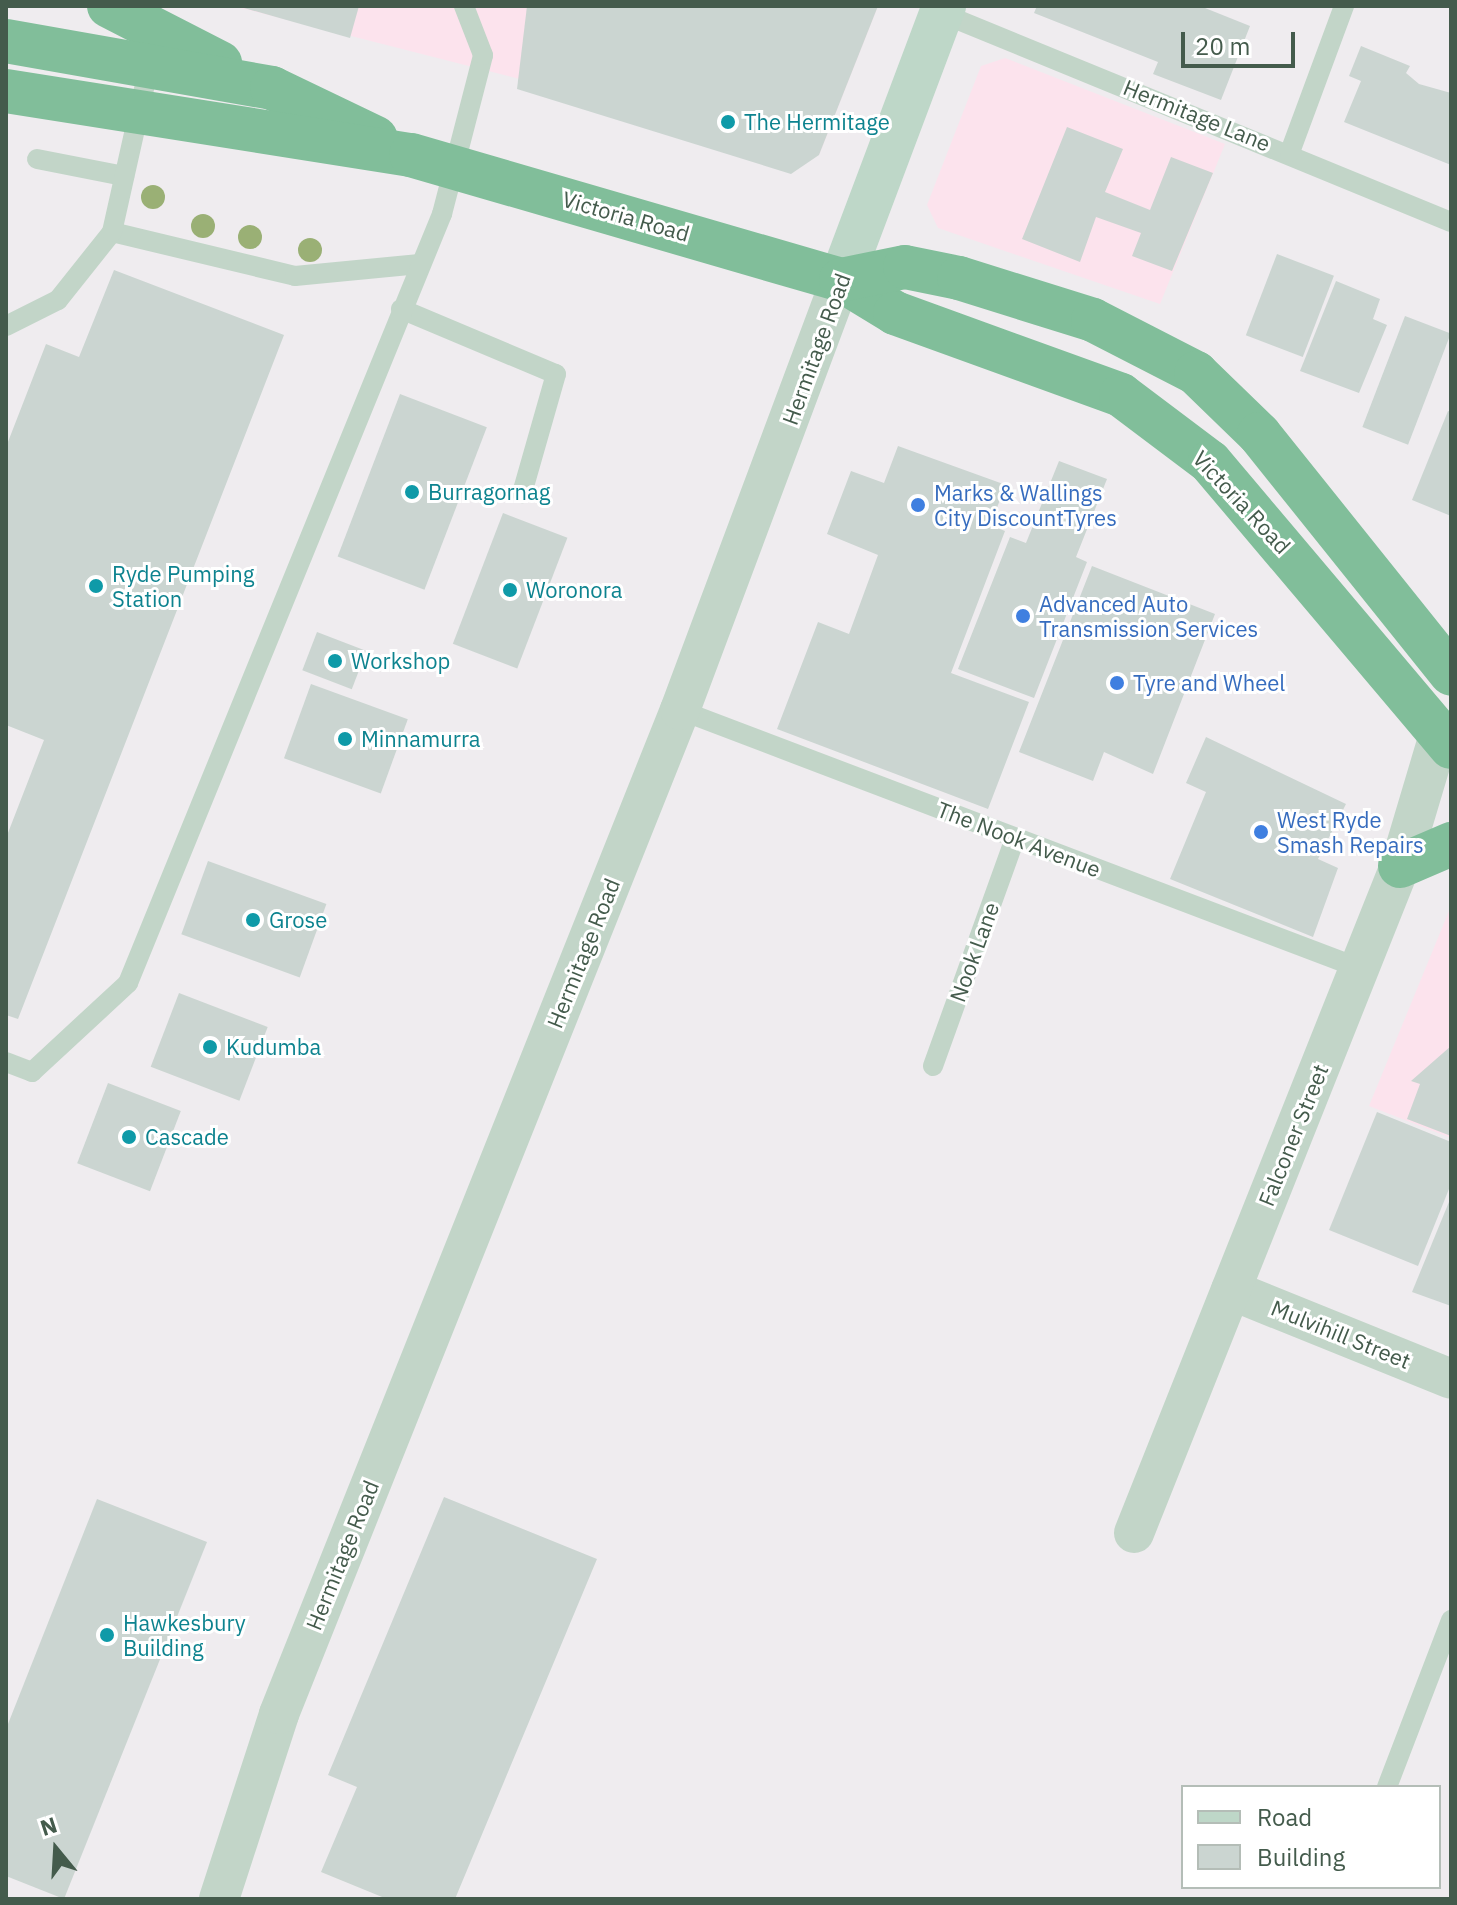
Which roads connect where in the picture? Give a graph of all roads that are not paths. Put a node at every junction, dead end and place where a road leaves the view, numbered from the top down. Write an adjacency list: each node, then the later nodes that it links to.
1 (109, 6): 7 (highway)
2 (464, 6): 13 (lane)
3 (1344, 6): 10 (lane)
4 (942, 10): 10 (lane, Hermitage Lane); 18 (street, Hermitage Road)
5 (6, 41): 6 (highway, Victoria Road)
6 (149, 66): 7 (highway, Victoria Road); 9 (lane)
7 (272, 88): 11 (highway, Victoria Road)
8 (6, 91): 9 (highway, Victoria Road)
9 (136, 112): 11 (highway, Victoria Road); 14 (lane)
10 (1290, 152): 15 (lane, Hermitage Lane)
11 (411, 155): 13 (highway, Victoria Road)
12 (37, 159): 14 (lane)
13 (456, 167): 17 (lane); 18 (highway, Victoria Road)
14 (124, 176): 16 (lane)
15 (1451, 222)
16 (112, 232): 17 (lane); 20 (lane)
17 (419, 264): 19 (lane)
18 (841, 280): 22 (highway, Victoria Road); 23 (street, Hermitage Road); 24 (highway, Victoria Road)
19 (401, 309): 21 (lane); 29 (lane)
20 (6, 326)
21 (522, 493)
22 (1451, 674)
23 (680, 710): 25 (lane, The Nook Avenue); 36 (street, Hermitage Road)
24 (1445, 739): 27 (street, Falconer Street)
25 (1015, 838): 28 (lane, The Nook Avenue); 30 (lane, Nook Lane)
26 (1451, 844): 27 (highway)
27 (1400, 866): 28 (street, Falconer Street)
28 (1359, 968): 31 (street, Falconer Street)
29 (6, 1062)
30 (933, 1066)
31 (1231, 1290): 32 (street, Mulvihill Street); 33 (street, Falconer Street)
32 (1451, 1379)
33 (1134, 1533)
34 (1451, 1620): 35 (lane)
35 (1388, 1785)
36 (219, 1899)

